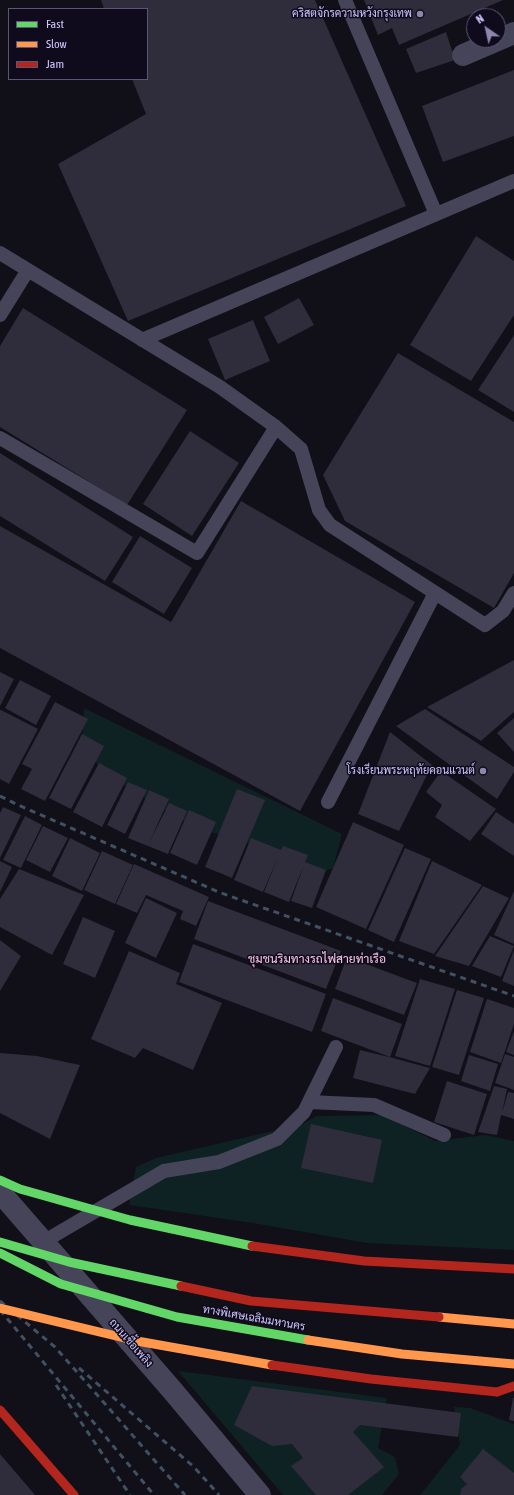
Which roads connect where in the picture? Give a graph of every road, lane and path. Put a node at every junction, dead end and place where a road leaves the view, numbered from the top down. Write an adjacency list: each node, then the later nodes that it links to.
1 (345, 0): 5 (lane)
2 (514, 33): 3 (street)
3 (463, 55)
4 (513, 184): 5 (lane)
5 (436, 214): 9 (lane)
6 (0, 253): 7 (lane)
7 (28, 270): 8 (lane); 9 (lane)
8 (0, 315)
9 (142, 340): 10 (lane)
10 (276, 427): 11 (lane); 12 (lane)
11 (0, 438)
12 (435, 592): 13 (lane); 14 (lane)
13 (514, 593)
14 (328, 802)
15 (336, 1047): 16 (lane)
16 (309, 1102): 17 (lane); 21 (lane)
17 (444, 1135)
18 (0, 1180): 23 (main road, bridge)
19 (0, 1192): 21 (street, ถนนเชื้อเพลิง)
20 (0, 1242): 25 (main road, ทางพิเศษเฉลิมมหานคร, bridge)
21 (43, 1242): 32 (street, ถนนเชื้อเพลิง)
22 (0, 1253): 26 (main road, ทางพิเศษเฉลิมมหานคร, bridge)
23 (514, 1269)
24 (0, 1308): 28 (main road, bridge)
25 (514, 1324)
26 (514, 1364)
27 (514, 1386): 28 (main road)
28 (497, 1392): 29 (main road)
29 (514, 1393)
30 (0, 1410): 31 (main road)
31 (74, 1495)
32 (260, 1495)

